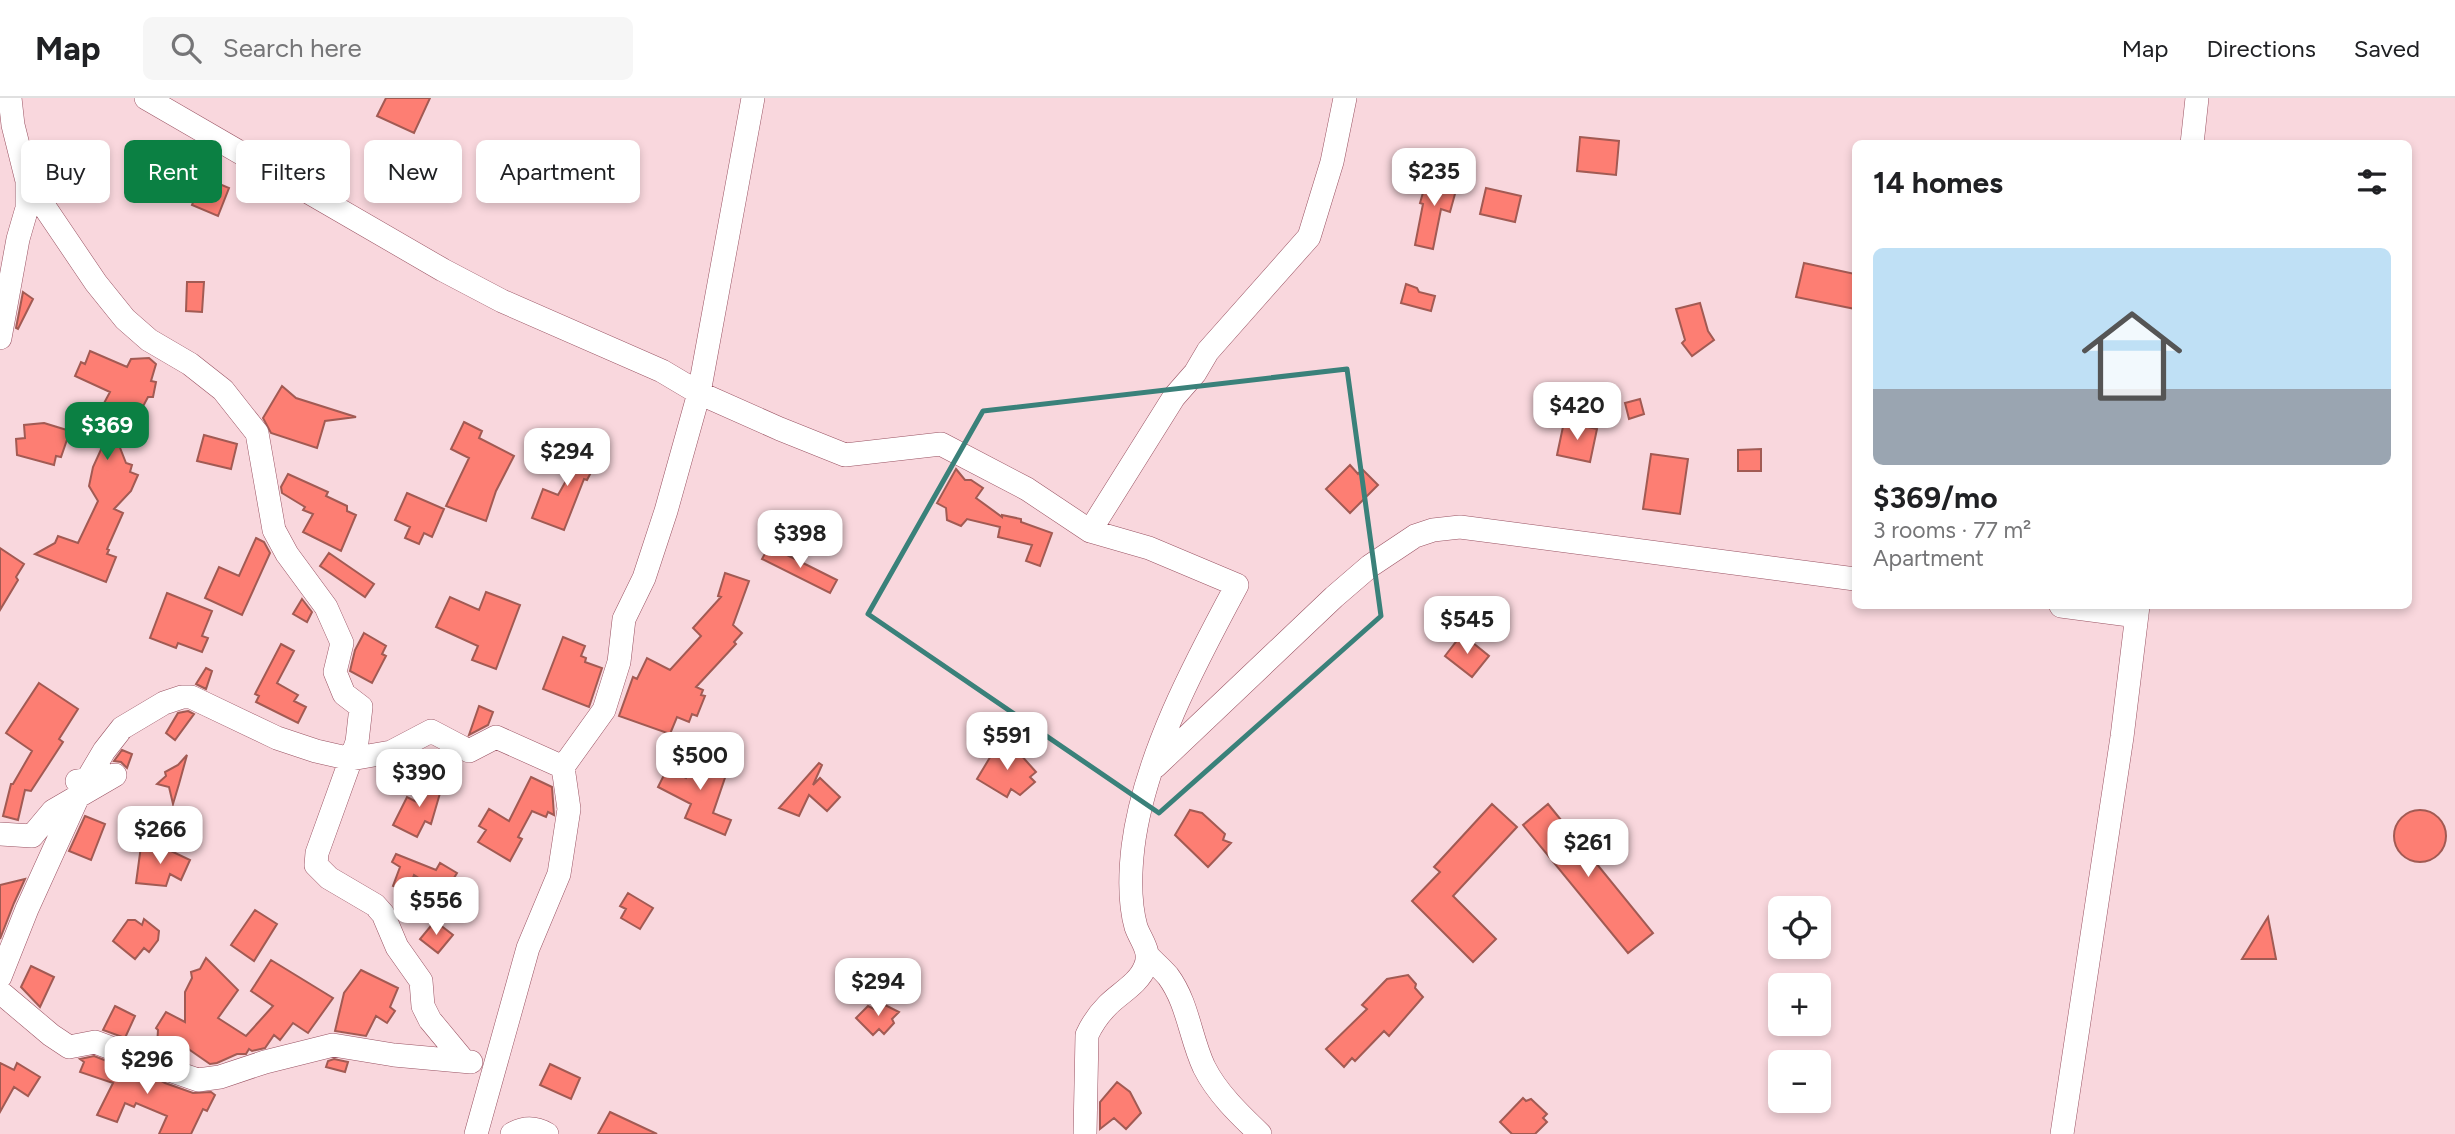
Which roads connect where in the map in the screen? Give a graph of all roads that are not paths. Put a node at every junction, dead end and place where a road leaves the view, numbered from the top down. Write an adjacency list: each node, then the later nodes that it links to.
1 (10, 98): 7 (street)
2 (146, 98): 11 (street)
3 (753, 98): 11 (street)
4 (1345, 98): 12 (street)
5 (2197, 98): 6 (street)
6 (2192, 140)
7 (21, 157)
8 (27, 203): 10 (street)
9 (43, 203): 16 (street)
10 (0, 338)
11 (699, 393): 12 (street); 17 (street)
12 (1090, 531): 18 (street)
13 (1852, 579): 18 (street)
14 (2119, 609): 15 (street)
15 (2138, 610): 31 (street)
16 (351, 759): 17 (street); 19 (street); 24 (street)
17 (563, 767): 25 (street)
18 (1150, 771): 21 (street)
19 (81, 790): 20 (street); 22 (street)
20 (0, 834)
21 (1149, 956): 29 (street); 30 (street)
22 (0, 977)
23 (0, 992): 24 (street)
24 (464, 1061): 25 (street)
25 (495, 1066): 26 (street)
26 (476, 1134)
27 (512, 1134): 28 (street)
28 (547, 1134)
29 (1085, 1134)
30 (1260, 1134)
31 (2062, 1134)

